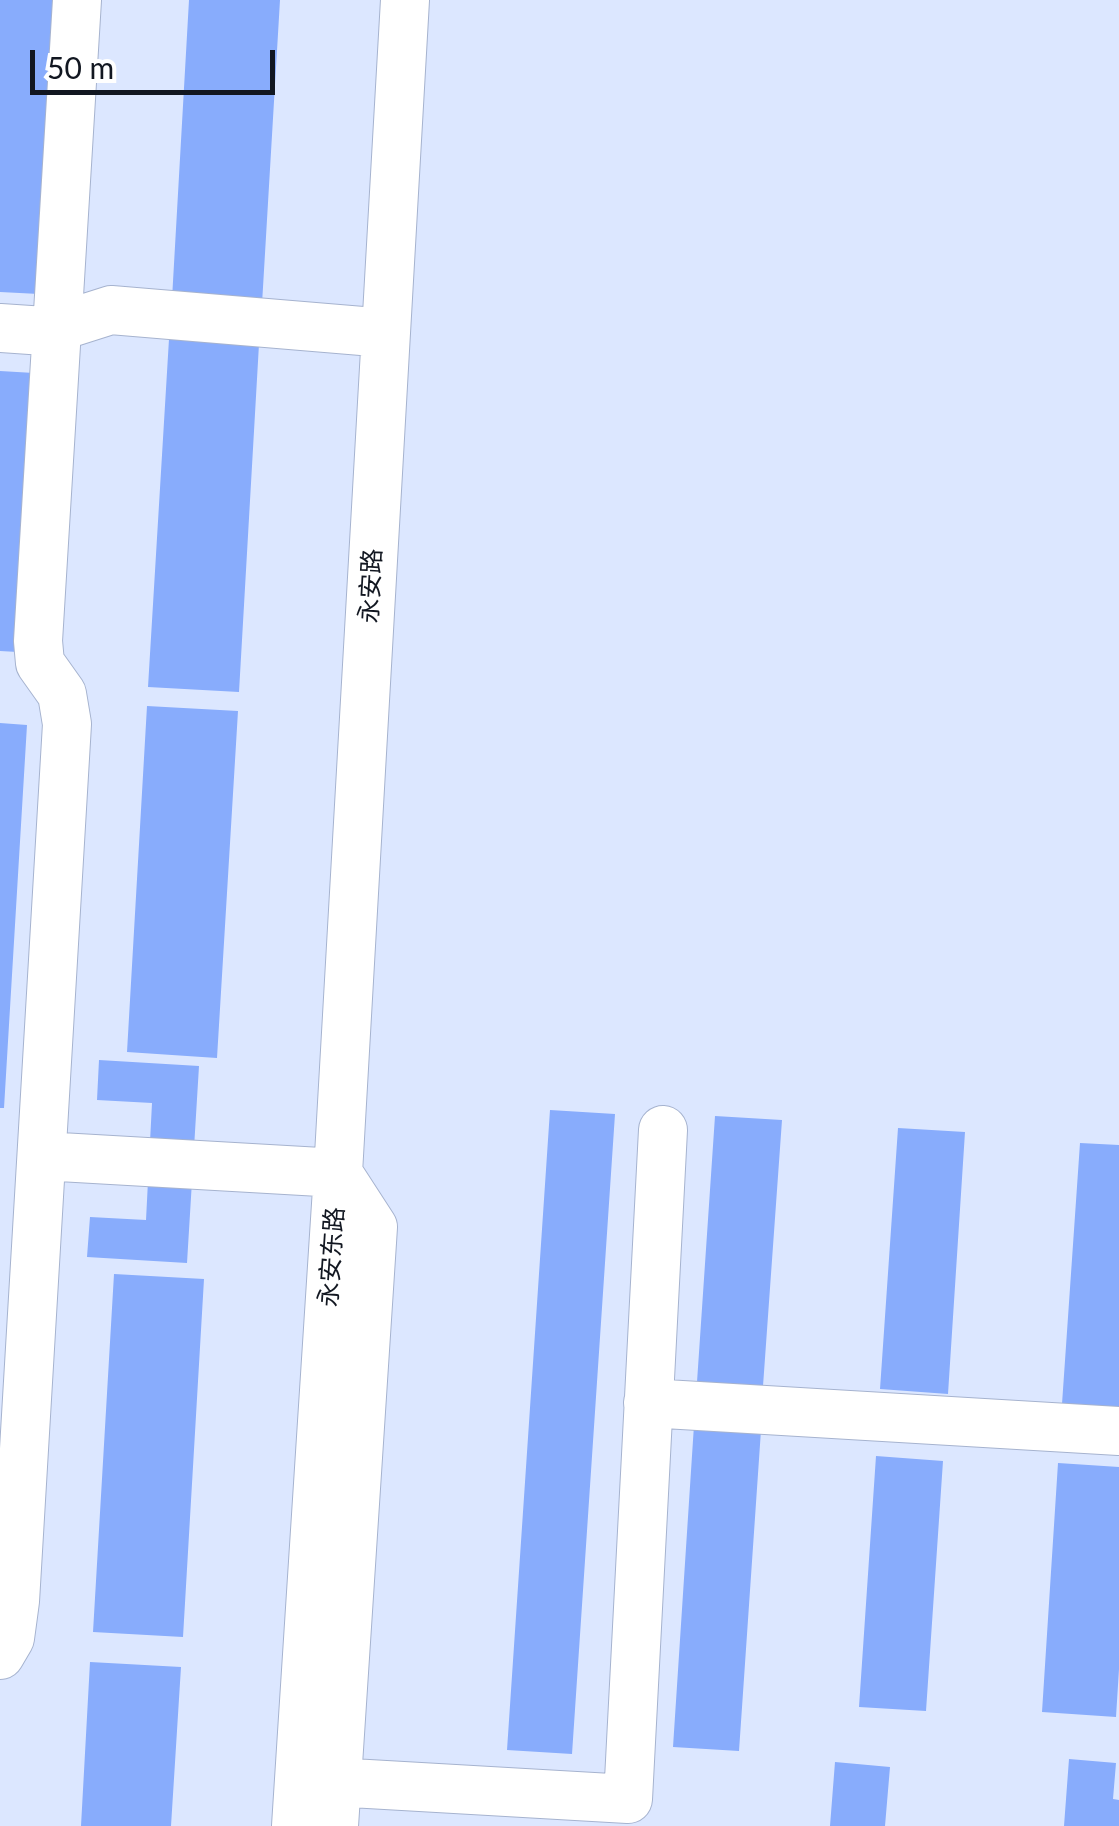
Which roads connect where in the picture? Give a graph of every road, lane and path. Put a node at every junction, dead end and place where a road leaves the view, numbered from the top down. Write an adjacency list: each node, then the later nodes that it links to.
1 (77, 0): 4 (street)
2 (405, 0): 5 (street, 永安路)
3 (0, 328): 4 (street)
4 (57, 328): 5 (street); 7 (street)
5 (386, 333): 8 (street, 永安路)
6 (663, 1130): 9 (street)
7 (42, 1156): 8 (street); 11 (street)
8 (338, 1173): 12 (street, 永安东路)
9 (648, 1404): 10 (street); 12 (street)
10 (1119, 1431)
11 (0, 1654)
12 (316, 1804)

